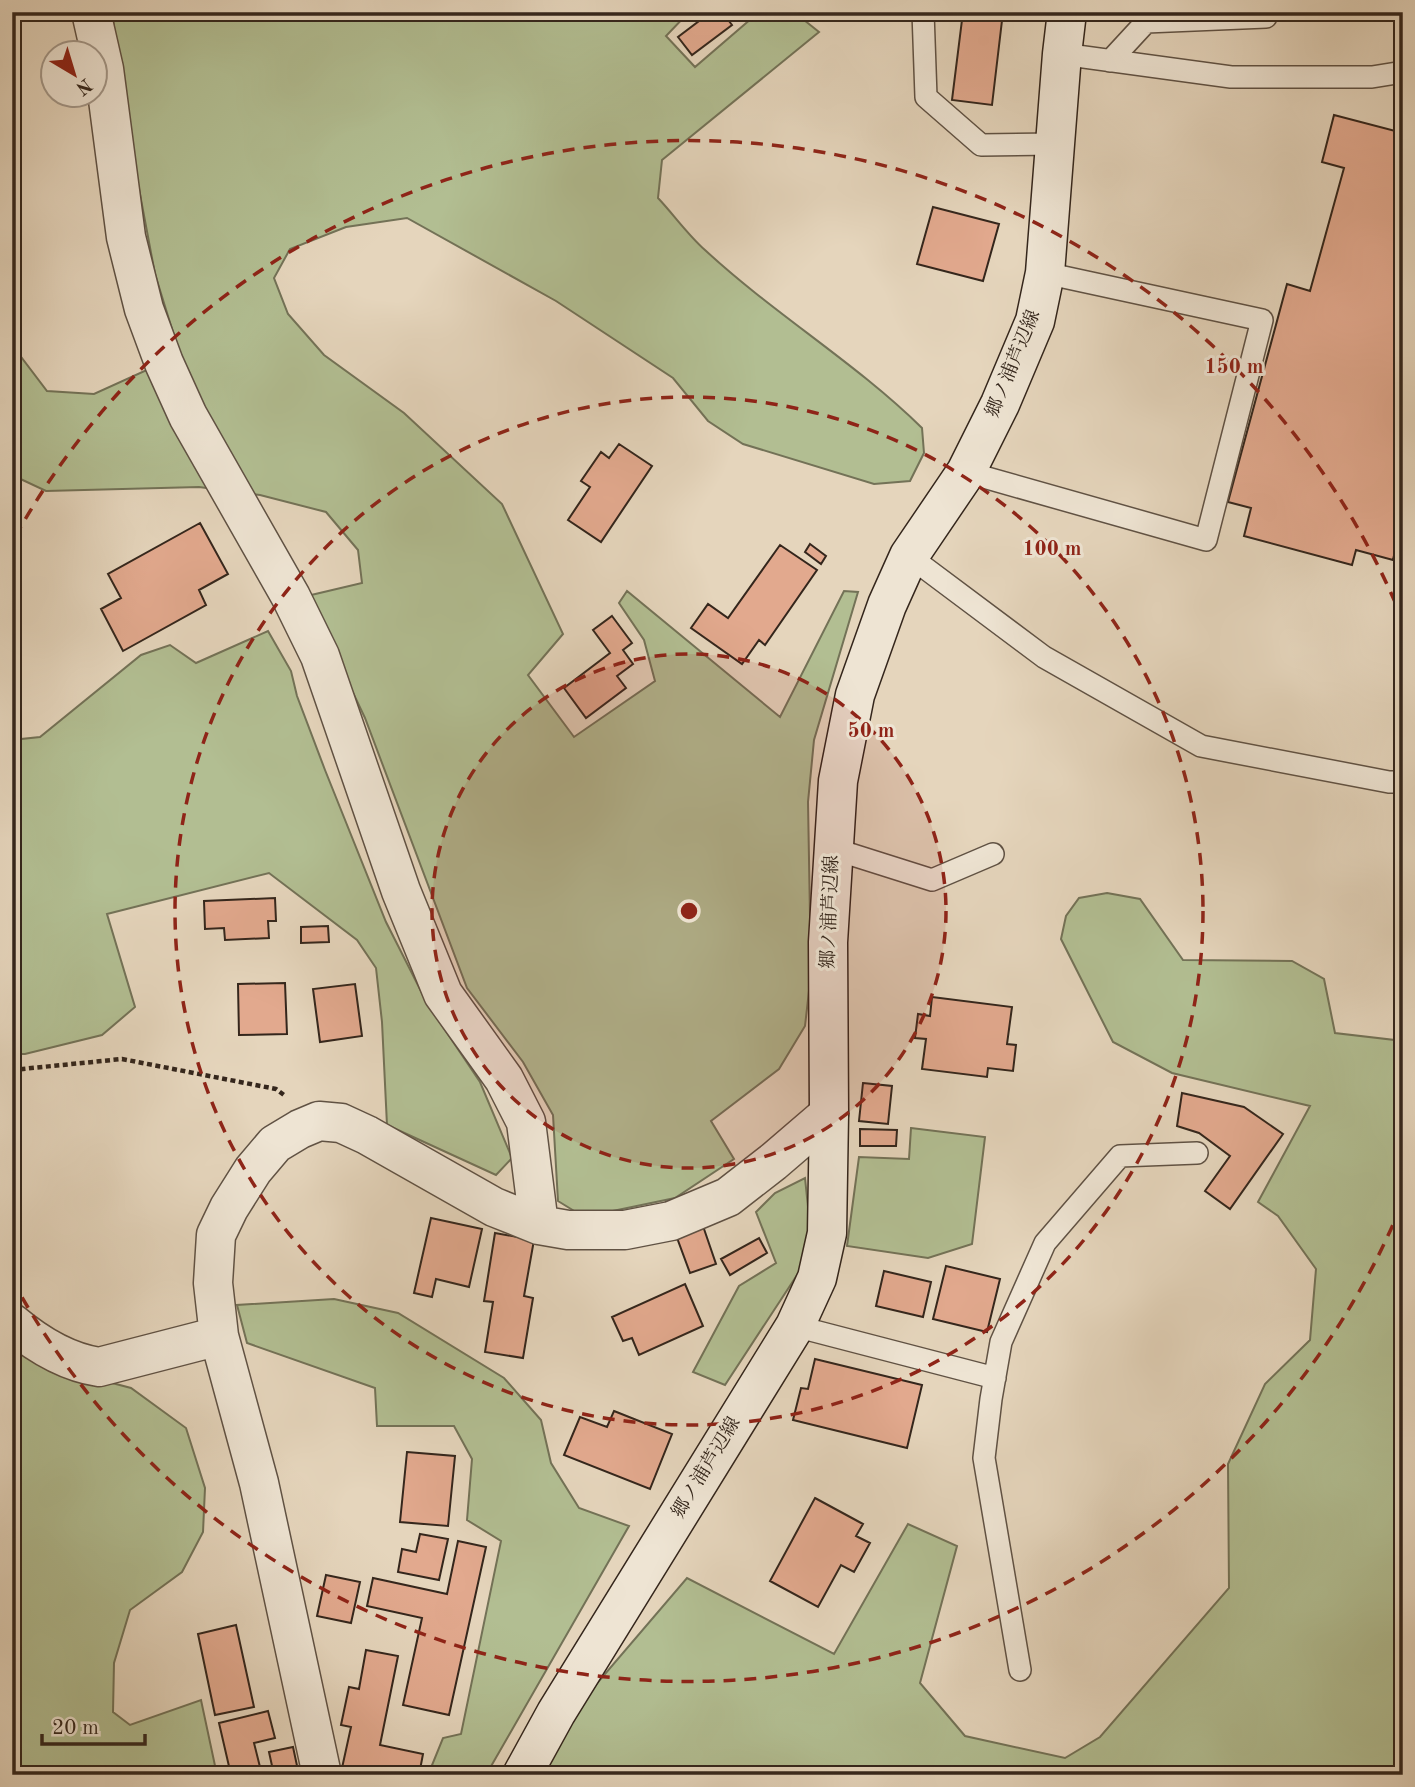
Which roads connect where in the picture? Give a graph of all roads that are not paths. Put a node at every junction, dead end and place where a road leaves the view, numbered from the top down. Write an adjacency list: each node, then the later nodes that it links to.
1 (91, 12): 20 (street)
2 (923, 12): 11 (lane)
3 (1067, 12): 6 (street, 郷ノ浦芦辺線)
4 (1266, 12): 5 (lane)
5 (1146, 17): 7 (lane)
6 (1062, 54): 7 (lane); 11 (street, 郷ノ浦芦辺線)
7 (1110, 61): 9 (lane)
8 (1403, 72): 9 (lane)
9 (1372, 77): 10 (lane)
10 (1403, 84)
11 (1055, 144): 12 (street, 郷ノ浦芦辺線)
12 (1045, 273): 13 (street, 郷ノ浦芦辺線); 13 (lane)
13 (966, 472): 14 (street, 郷ノ浦芦辺線)
14 (909, 556): 15 (lane); 16 (street, 郷ノ浦芦辺線)
15 (1403, 782)
16 (834, 849): 17 (lane); 18 (street, 郷ノ浦芦辺線)
17 (993, 854)
18 (829, 1114): 20 (street); 22 (street, 郷ノ浦芦辺線)
19 (1197, 1153): 24 (lane)
20 (539, 1225): 23 (street)
21 (12, 1323): 23 (street)
22 (795, 1326): 24 (lane); 27 (street, 郷ノ浦芦辺線)
23 (219, 1336): 26 (street)
24 (995, 1378): 25 (lane)
25 (1020, 1670)
26 (321, 1775)
27 (522, 1775)

